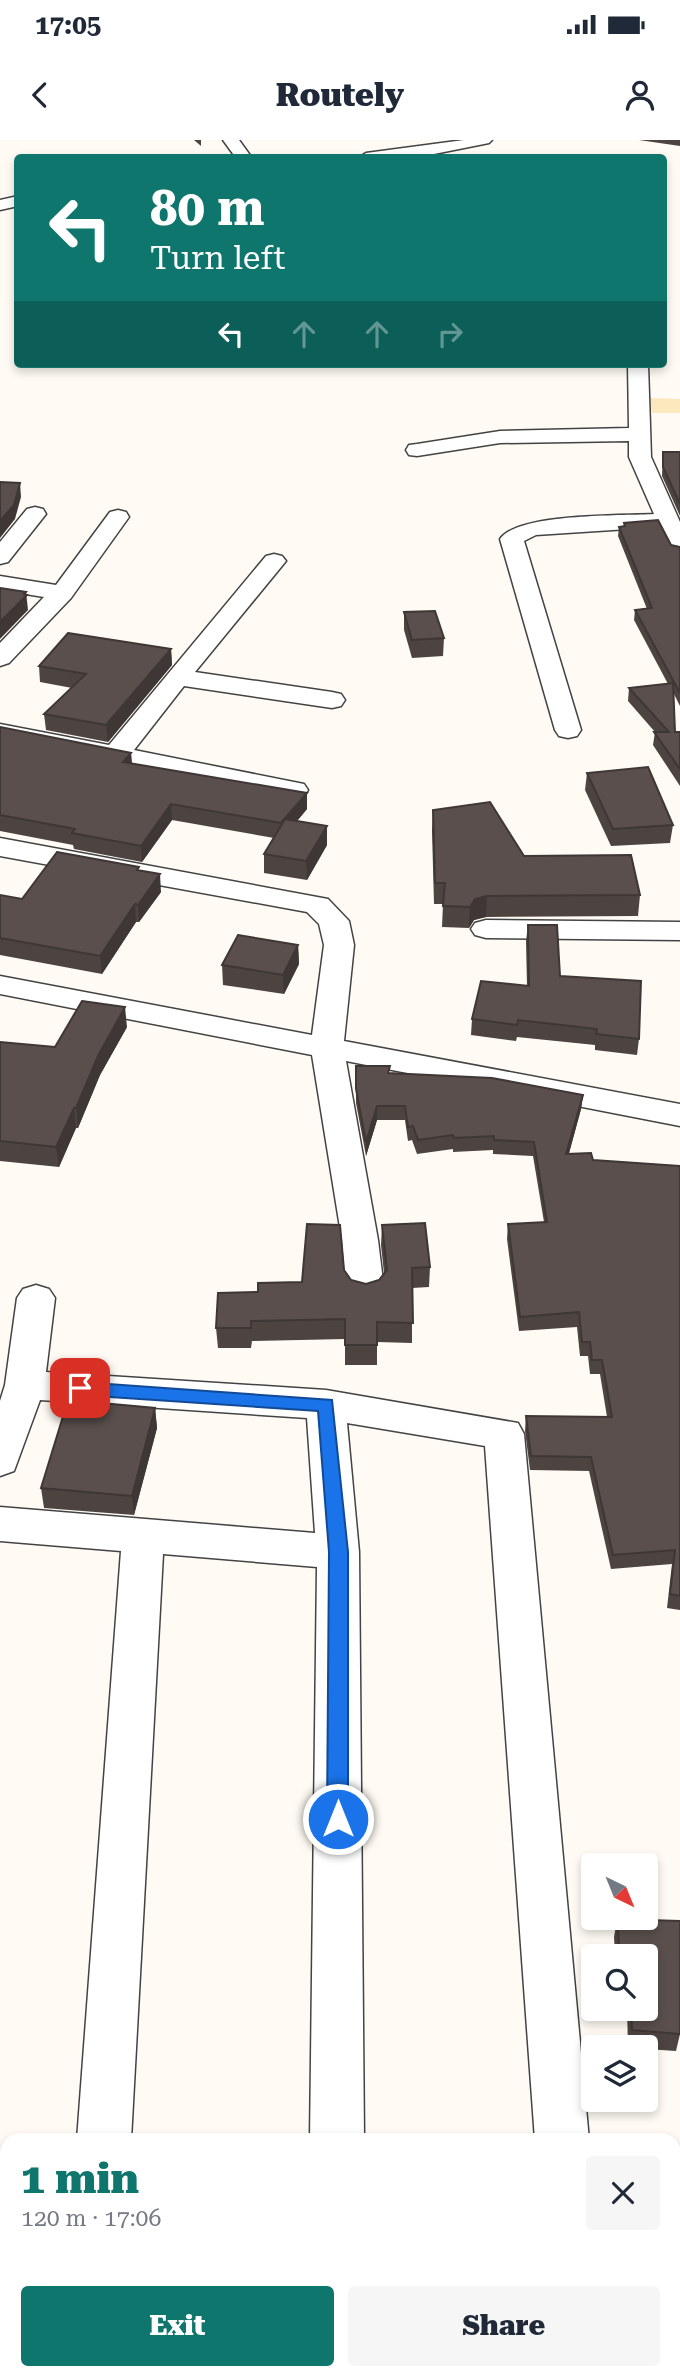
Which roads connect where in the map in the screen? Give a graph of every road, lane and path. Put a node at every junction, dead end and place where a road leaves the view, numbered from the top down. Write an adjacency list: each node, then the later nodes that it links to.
1 (484, 140): 2 (street)
2 (403, 154)
3 (638, 368): 4 (street)
4 (639, 435): 5 (street); 8 (street)
5 (417, 450)
6 (12, 513): 10 (street)
7 (118, 517): 13 (street)
8 (665, 520): 9 (street); 17 (street)
9 (680, 548)
10 (0, 556)
11 (274, 561): 15 (street)
12 (0, 583): 13 (street)
13 (62, 593): 14 (street)
14 (0, 658)
15 (177, 677): 16 (street); 19 (street)
16 (332, 700)
17 (568, 730)
18 (0, 732): 19 (street)
19 (116, 755): 20 (street)
20 (294, 790)
21 (0, 847): 25 (street)
22 (486, 929): 23 (street)
23 (680, 931)
24 (0, 985): 25 (street)
25 (327, 1048): 26 (street); 27 (street)
26 (680, 1115)
27 (365, 1289)
28 (36, 1298): 29 (street)
29 (25, 1385): 30 (street); 31 (street)
30 (326, 1405): 34 (street); 37 (street)
31 (0, 1460)
32 (0, 1524): 33 (street)
33 (143, 1535): 34 (street); 35 (street)
34 (338, 1552): 36 (street)
35 (104, 2133)
36 (337, 2133)
37 (561, 2133)

